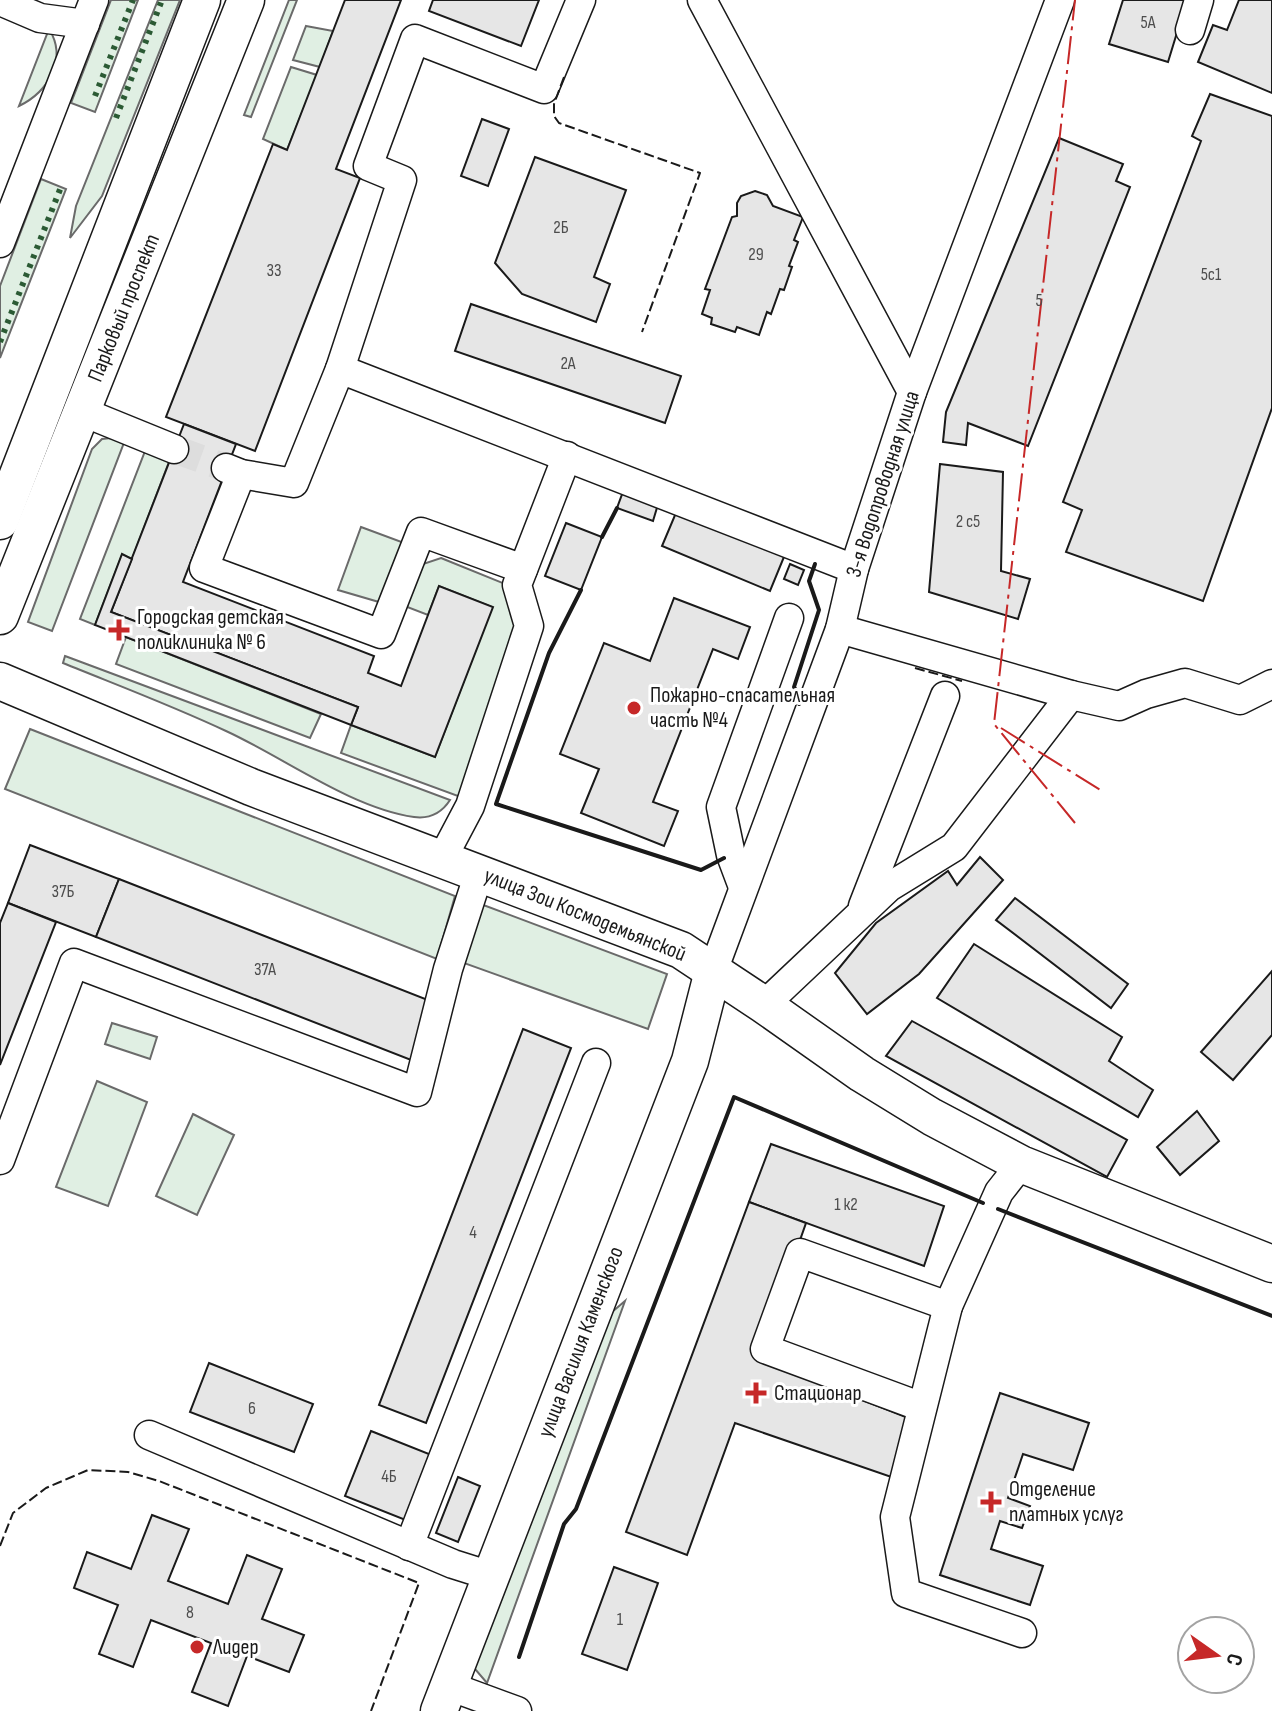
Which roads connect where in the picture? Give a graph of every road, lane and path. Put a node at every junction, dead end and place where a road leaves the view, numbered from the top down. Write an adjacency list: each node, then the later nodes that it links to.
1 (202, 0): 17 (main road, Парковый проспект)
2 (246, 0): 14 (main road, Парковый проспект)
3 (581, 0): 12 (street)
4 (702, 0): 13 (street)
5 (1060, 0): 13 (street, 3-я Водопроводная улица)
6 (1199, 0): 9 (street)
7 (0, 1): 8 (street)
8 (90, 12): 10 (street)
9 (1190, 30)
10 (6, 209): 11 (street)
11 (0, 243)
12 (340, 369): 16 (street); 18 (street)
13 (912, 392): 19 (street, 3-я Водопроводная улица)
14 (83, 412): 15 (street); 20 (main road, Парковый проспект)
15 (174, 449)
16 (567, 456): 18 (street); 19 (street)
17 (0, 521)
18 (523, 569): 27 (street)
19 (854, 569): 22 (street, 3-я Водопроводная улица)
20 (0, 616)
21 (789, 618): 29 (street)
22 (840, 629): 25 (street); 29 (street, 3-я Водопроводная улица)
23 (0, 681): 27 (main road, улица Зои Космодемьянской)
24 (1272, 684): 25 (street)
25 (1071, 695): 30 (street)
26 (945, 696): 30 (street)
27 (442, 859): 28 (main road, улица Зои Космодемьянской)
28 (479, 873): 31 (main road, улица Зои Космодемьянской); 34 (street)
29 (743, 887): 31 (street, 3-я Водопроводная улица)
30 (862, 910): 32 (street)
31 (713, 971): 32 (main road, улица Зои Космодемьянской); 42 (main road, улица Василия Каменского)
32 (764, 1005): 36 (main road, улица Зои Космодемьянской)
33 (596, 1063): 41 (street)
34 (11, 1098): 35 (street)
35 (0, 1160)
36 (1021, 1164): 37 (main road, улица Зои Космодемьянской); 38 (street)
37 (1272, 1264)
38 (948, 1306): 39 (street); 39 (street)
39 (922, 1407): 43 (street)
40 (149, 1435): 41 (street)
41 (409, 1546): 42 (street)
42 (491, 1576): 44 (main road, улица Василия Каменского)
43 (1022, 1633)
44 (444, 1698): 45 (street)
45 (517, 1711)

